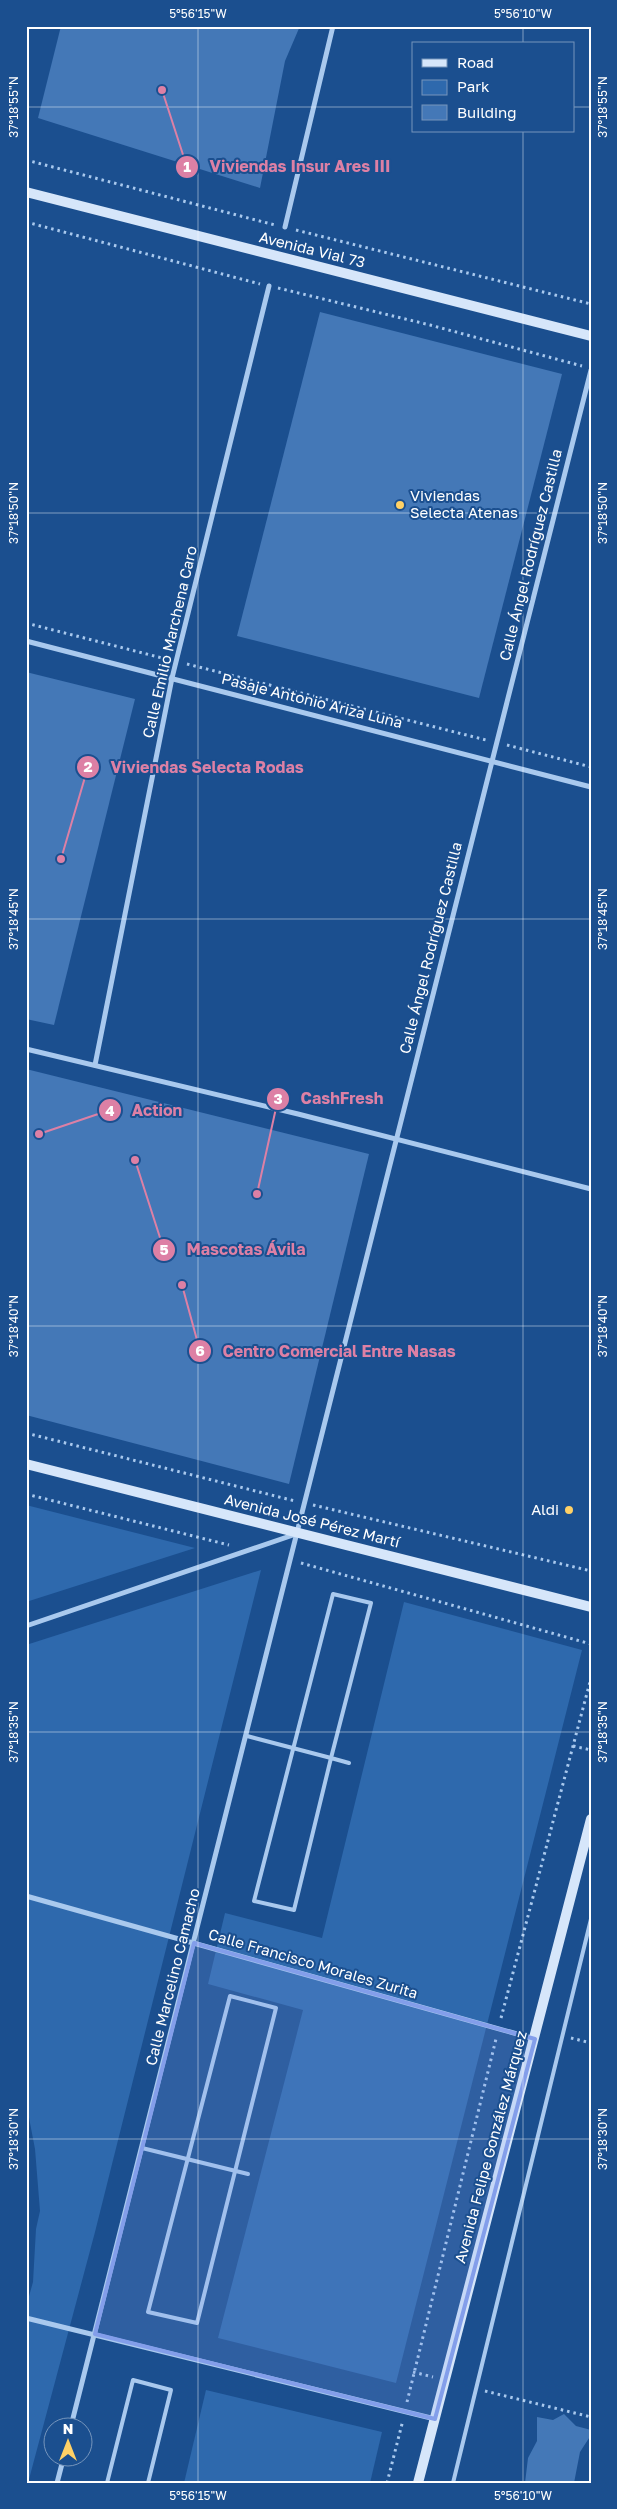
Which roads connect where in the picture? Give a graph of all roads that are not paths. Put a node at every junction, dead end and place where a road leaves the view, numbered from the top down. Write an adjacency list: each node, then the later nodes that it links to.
1 (333, 26): 3 (street)
2 (26, 192): 5 (street, Avenida Vial 73)
3 (285, 227)
4 (269, 286): 8 (street, Calle Emilio Marchena Caro)
5 (591, 336)
6 (591, 370): 9 (street, Calle Ángel Rodríguez Castilla)
7 (26, 641): 8 (street, Pasaje Antonio Ariza Luna)
8 (172, 678): 9 (street, Pasaje Antonio Ariza Luna); 12 (street, Calle Emilio Marchena Caro)
9 (492, 761): 10 (street, Pasaje Antonio Ariza Luna); 13 (street, Calle Ángel Rodríguez Castilla)
10 (591, 787)
11 (26, 1049): 12 (street)
12 (95, 1065): 13 (street)
13 (395, 1140): 14 (street); 16 (street, Calle Ángel Rodríguez Castilla)
14 (591, 1189)
15 (26, 1464): 16 (street, Avenida José Pérez Martí)
16 (299, 1533): 17 (street, Avenida José Pérez Martí); 18 (street); 19 (street, Calle Marcelino Camacho)
17 (591, 1607)
18 (26, 1626)
19 (247, 1736): 20 (lane); 26 (street, Calle Marcelino Camacho)
20 (293, 1748): 21 (lane); 21 (lane); 21 (lane)
21 (331, 1758): 22 (lane)
22 (349, 1763)
23 (591, 1819): 27 (street, Avenida Felipe González Márquez)
24 (26, 1896): 26 (street, Calle Francisco Morales Zurita)
25 (591, 1920): 41 (lane)
26 (194, 1943): 27 (street, Calle Francisco Morales Zurita); 28 (street, Calle Marcelino Camacho)
27 (535, 2039): 35 (street, Avenida Felipe González Márquez)
28 (142, 2148): 29 (lane); 33 (street, Calle Marcelino Camacho)
29 (188, 2159): 30 (lane); 30 (lane); 30 (lane)
30 (234, 2171): 31 (lane)
31 (248, 2174)
32 (26, 2318): 33 (street)
33 (95, 2334): 34 (street, Calle Marcelino Camacho); 35 (street)
34 (74, 2416)
35 (434, 2419): 40 (street, Avenida Felipe González Márquez)
36 (61, 2466): 37 (street)
37 (57, 2483)
38 (107, 2483): 39 (lane)
39 (148, 2483)
40 (418, 2483)
41 (453, 2483)

